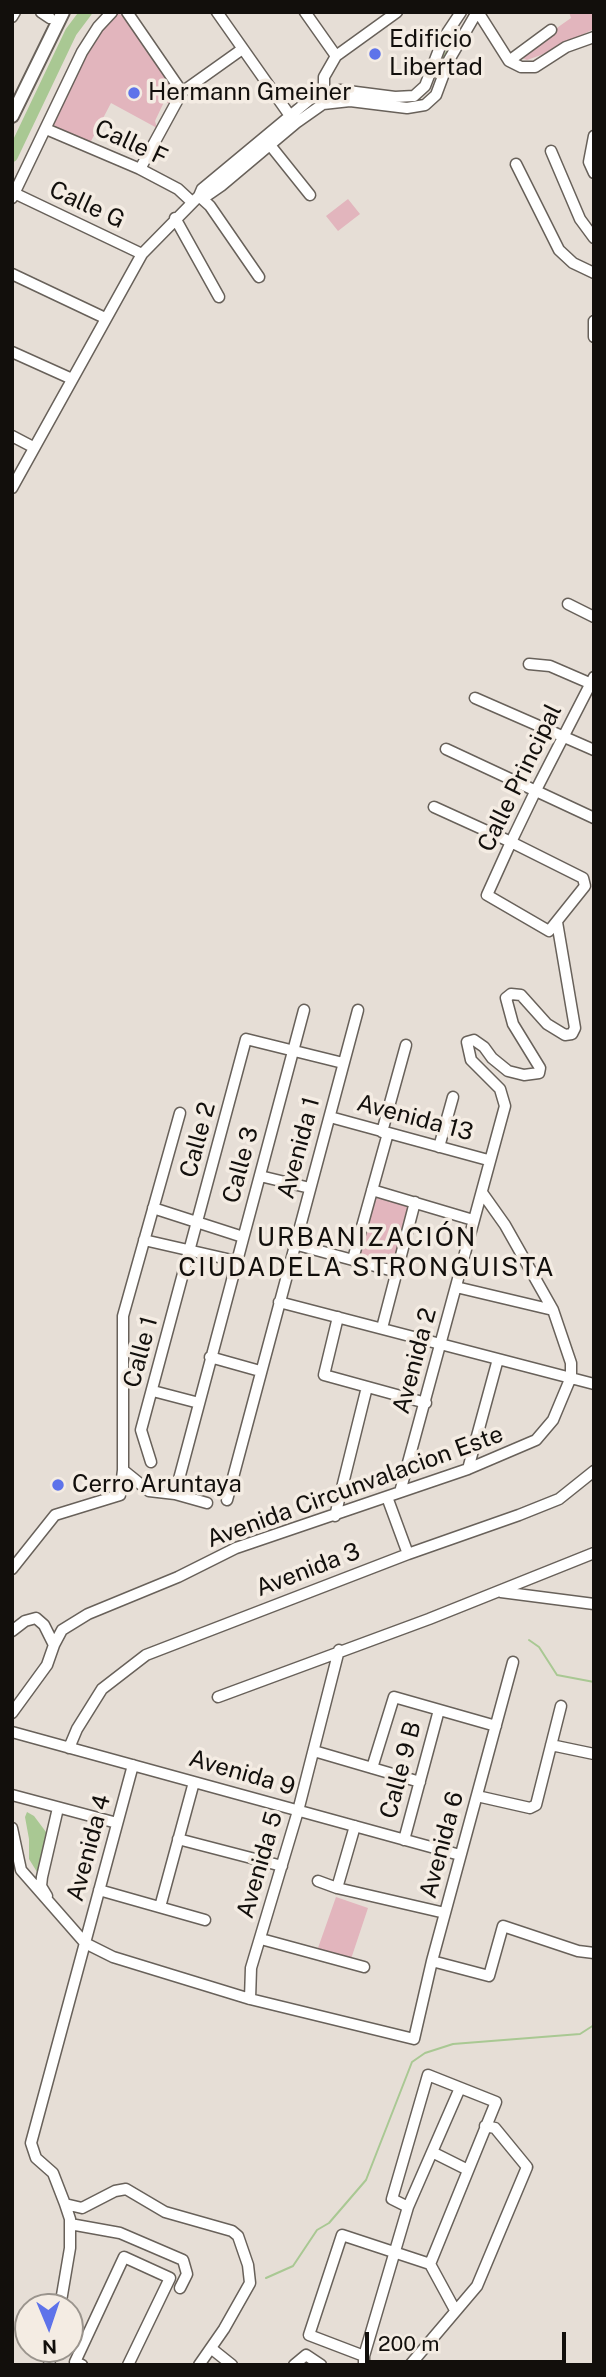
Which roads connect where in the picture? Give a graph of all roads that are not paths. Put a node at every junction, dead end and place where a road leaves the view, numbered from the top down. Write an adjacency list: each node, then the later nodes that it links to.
1 (15, 12): 10 (street)
2 (112, 12): 21 (street)
3 (127, 12): 16 (street)
4 (216, 12): 13 (street)
5 (305, 12): 14 (street)
6 (461, 12): 17 (street)
7 (478, 12): 15 (street); 20 (street)
8 (394, 13): 14 (street)
9 (53, 15): 18 (main road); 19 (main road)
10 (12, 17)
11 (551, 30): 15 (street)
12 (594, 37): 15 (street)
13 (241, 50): 16 (street); 20 (street)
14 (337, 56): 17 (street)
15 (509, 61)
16 (182, 92): 26 (street)
17 (324, 92): 20 (street)
18 (12, 98)
19 (12, 116)
20 (293, 119): 23 (street)
21 (46, 129): 26 (street, Calle F); 28 (street)
22 (594, 136): 27 (street)
23 (266, 141): 29 (street); 30 (street)
24 (551, 152): 32 (street)
25 (516, 164): 34 (street)
26 (139, 169): 30 (street, Calle F)
27 (594, 173)
28 (13, 195): 33 (street, Calle G)
29 (310, 195)
30 (196, 199): 31 (street); 36 (street, Calle F)
31 (175, 218): 33 (street); 37 (street)
32 (594, 238)
33 (142, 254): 38 (street)
34 (594, 273)
35 (12, 274): 38 (street)
36 (259, 277)
37 (219, 297)
38 (104, 318): 42 (street)
39 (594, 321): 40 (street)
40 (594, 337)
41 (12, 352): 42 (street)
42 (72, 379): 44 (street)
43 (12, 436): 44 (street)
44 (33, 447): 45 (street)
45 (12, 488)
46 (568, 604): 47 (street)
47 (594, 617)
48 (529, 664): 49 (street)
49 (593, 682): 51 (street, Calle Principal)
50 (475, 698): 51 (street)
51 (564, 737): 53 (street); 54 (street, Calle Principal)
52 (446, 749): 54 (street)
53 (594, 750)
54 (536, 790): 56 (street); 57 (street, Calle Principal)
55 (434, 807): 57 (street)
56 (594, 818)
57 (511, 842): 58 (street); 58 (street, Calle Principal)
58 (557, 922): 69 (street, Avenida 2)
59 (304, 1010): 62 (street, Calle 3)
60 (358, 1010): 63 (street, Avenida 1)
61 (406, 1045): 67 (street)
62 (293, 1051): 63 (street); 70 (street, Calle 3); 77 (street, Calle 2)
63 (344, 1063): 66 (street, Avenida 1)
64 (453, 1097): 68 (street)
65 (180, 1113): 75 (street)
66 (330, 1117): 67 (street, Avenida 13); 71 (street, Avenida 1)
67 (385, 1132): 68 (street, Avenida 13); 72 (street)
68 (439, 1147): 69 (street, Avenida 13)
69 (488, 1160): 73 (street, Avenida 2)
70 (260, 1176): 71 (street); 78 (street, Calle 3)
71 (310, 1188): 80 (street, Avenida 1)
72 (372, 1190): 74 (street); 82 (street)
73 (483, 1194): 76 (street, Avenida 2); 87 (street)
74 (415, 1202): 76 (street); 84 (street)
75 (153, 1208): 77 (street); 79 (street)
76 (473, 1220): 85 (street, Avenida 2)
77 (199, 1221): 78 (street); 81 (street, Calle 2)
78 (243, 1237): 83 (street, Calle 3)
79 (144, 1240): 81 (street); 102 (street)
80 (295, 1244): 82 (street); 86 (street, Avenida 1)
81 (191, 1252): 83 (street); 97 (street, Calle 1)
82 (353, 1259): 84 (street)
83 (236, 1261): 91 (street, Calle 3)
84 (397, 1272): 89 (street)
85 (456, 1287): 87 (street); 90 (street, Avenida 2)
86 (279, 1302): 88 (street); 93 (street, Avenida 1)
87 (553, 1310): 94 (street)
88 (338, 1317): 89 (street); 96 (street)
89 (382, 1328): 90 (street)
90 (441, 1344): 92 (street); 99 (street, Avenida 2)
91 (210, 1357): 93 (street); 98 (street, Calle 3)
92 (498, 1359): 94 (street); 101 (street)
93 (260, 1371): 107 (street, Avenida 1)
94 (571, 1377): 95 (street); 101 (street, Avenida Circunvalacion Este)
95 (594, 1384)
96 (367, 1387): 99 (street); 109 (street)
97 (153, 1391): 98 (street); 100 (street, Calle 1)
98 (199, 1403): 105 (street, Calle 3)
99 (426, 1403): 104 (street, Avenida 2)
100 (151, 1462)
101 (468, 1469): 104 (street, Avenida Circunvalacion Este)
102 (124, 1470): 105 (street); 112 (street)
103 (594, 1471): 111 (street, Avenida 3)
104 (400, 1492): 106 (street, Avenida Circunvalacion Este)
105 (175, 1493): 108 (street)
106 (387, 1497): 109 (street, Avenida Circunvalacion Este); 111 (street)
107 (227, 1500)
108 (207, 1503)
109 (335, 1516): 116 (street, Avenida Circunvalacion Este)
110 (594, 1553): 113 (street)
111 (408, 1554): 126 (street, Avenida 3)
112 (12, 1569)
113 (499, 1592): 114 (street); 117 (street)
114 (594, 1604)
115 (12, 1631): 116 (street)
116 (54, 1646): 122 (street, Avenida Circunvalacion Este)
117 (339, 1650): 119 (street); 127 (street, Avenida 5)
118 (513, 1662): 123 (street, Avenida 6)
119 (218, 1697)
120 (561, 1706): 125 (street)
121 (439, 1710): 123 (street); 130 (street); 132 (street, Calle 9 B)
122 (12, 1713)
123 (496, 1726): 134 (street, Avenida 6)
124 (12, 1732): 126 (street, Avenida 9)
125 (551, 1745): 128 (street); 134 (street)
126 (69, 1748): 129 (street, Avenida 9)
127 (314, 1751): 130 (street); 136 (street, Avenida 5)
128 (594, 1754)
129 (133, 1765): 131 (street, Avenida 9); 137 (street, Avenida 4)
130 (372, 1768): 132 (street)
131 (194, 1782): 136 (street, Avenida 9); 140 (street)
132 (420, 1782): 141 (street, Calle 9 B)
133 (12, 1795): 135 (street)
134 (477, 1796): 142 (street, Avenida 6)
135 (58, 1808): 137 (street); 148 (street)
136 (298, 1811): 138 (street, Avenida 9); 143 (street, Avenida 5)
137 (117, 1823): 146 (street, Avenida 4)
138 (355, 1826): 141 (street, Avenida 9); 145 (street)
139 (12, 1828): 148 (street)
140 (178, 1839): 143 (street); 147 (street)
141 (404, 1840): 142 (street, Avenida 9)
142 (460, 1855): 149 (street, Avenida 6)
143 (282, 1867): 151 (street, Avenida 5)
144 (318, 1881): 145 (street)
145 (337, 1888): 149 (street)
146 (99, 1890): 147 (street); 152 (street, Avenida 4)
147 (160, 1907): 150 (street)
148 (56, 1912): 152 (street)
149 (445, 1913): 154 (street, Avenida 6)
150 (205, 1920)
151 (261, 1939): 155 (street); 156 (street, Avenida 5)
152 (85, 1943): 156 (street); 161 (street, Avenida 4)
153 (594, 1953): 154 (street)
154 (432, 1961): 156 (street, Avenida 6)
155 (364, 1966)
156 (250, 2000)
157 (460, 2088): 158 (street); 159 (street); 162 (street)
158 (485, 2126): 160 (street); 168 (street)
159 (432, 2152): 160 (street); 162 (street)
160 (468, 2170): 165 (street)
161 (65, 2204): 163 (street, Avenida 4); 169 (street)
162 (408, 2207): 164 (street)
163 (70, 2224): 166 (street); 167 (street, Avenida 4)
164 (397, 2251): 165 (street); 170 (street); 170 (street)
165 (430, 2264): 168 (street)
166 (180, 2288)
167 (62, 2293)
168 (454, 2310): 177 (street)
169 (212, 2349): 173 (street); 174 (street)
170 (364, 2360)
171 (82, 2365): 172 (street)
172 (128, 2365)
173 (199, 2365)
174 (232, 2365)
175 (294, 2365): 176 (street)
176 (321, 2365)
177 (410, 2365)

